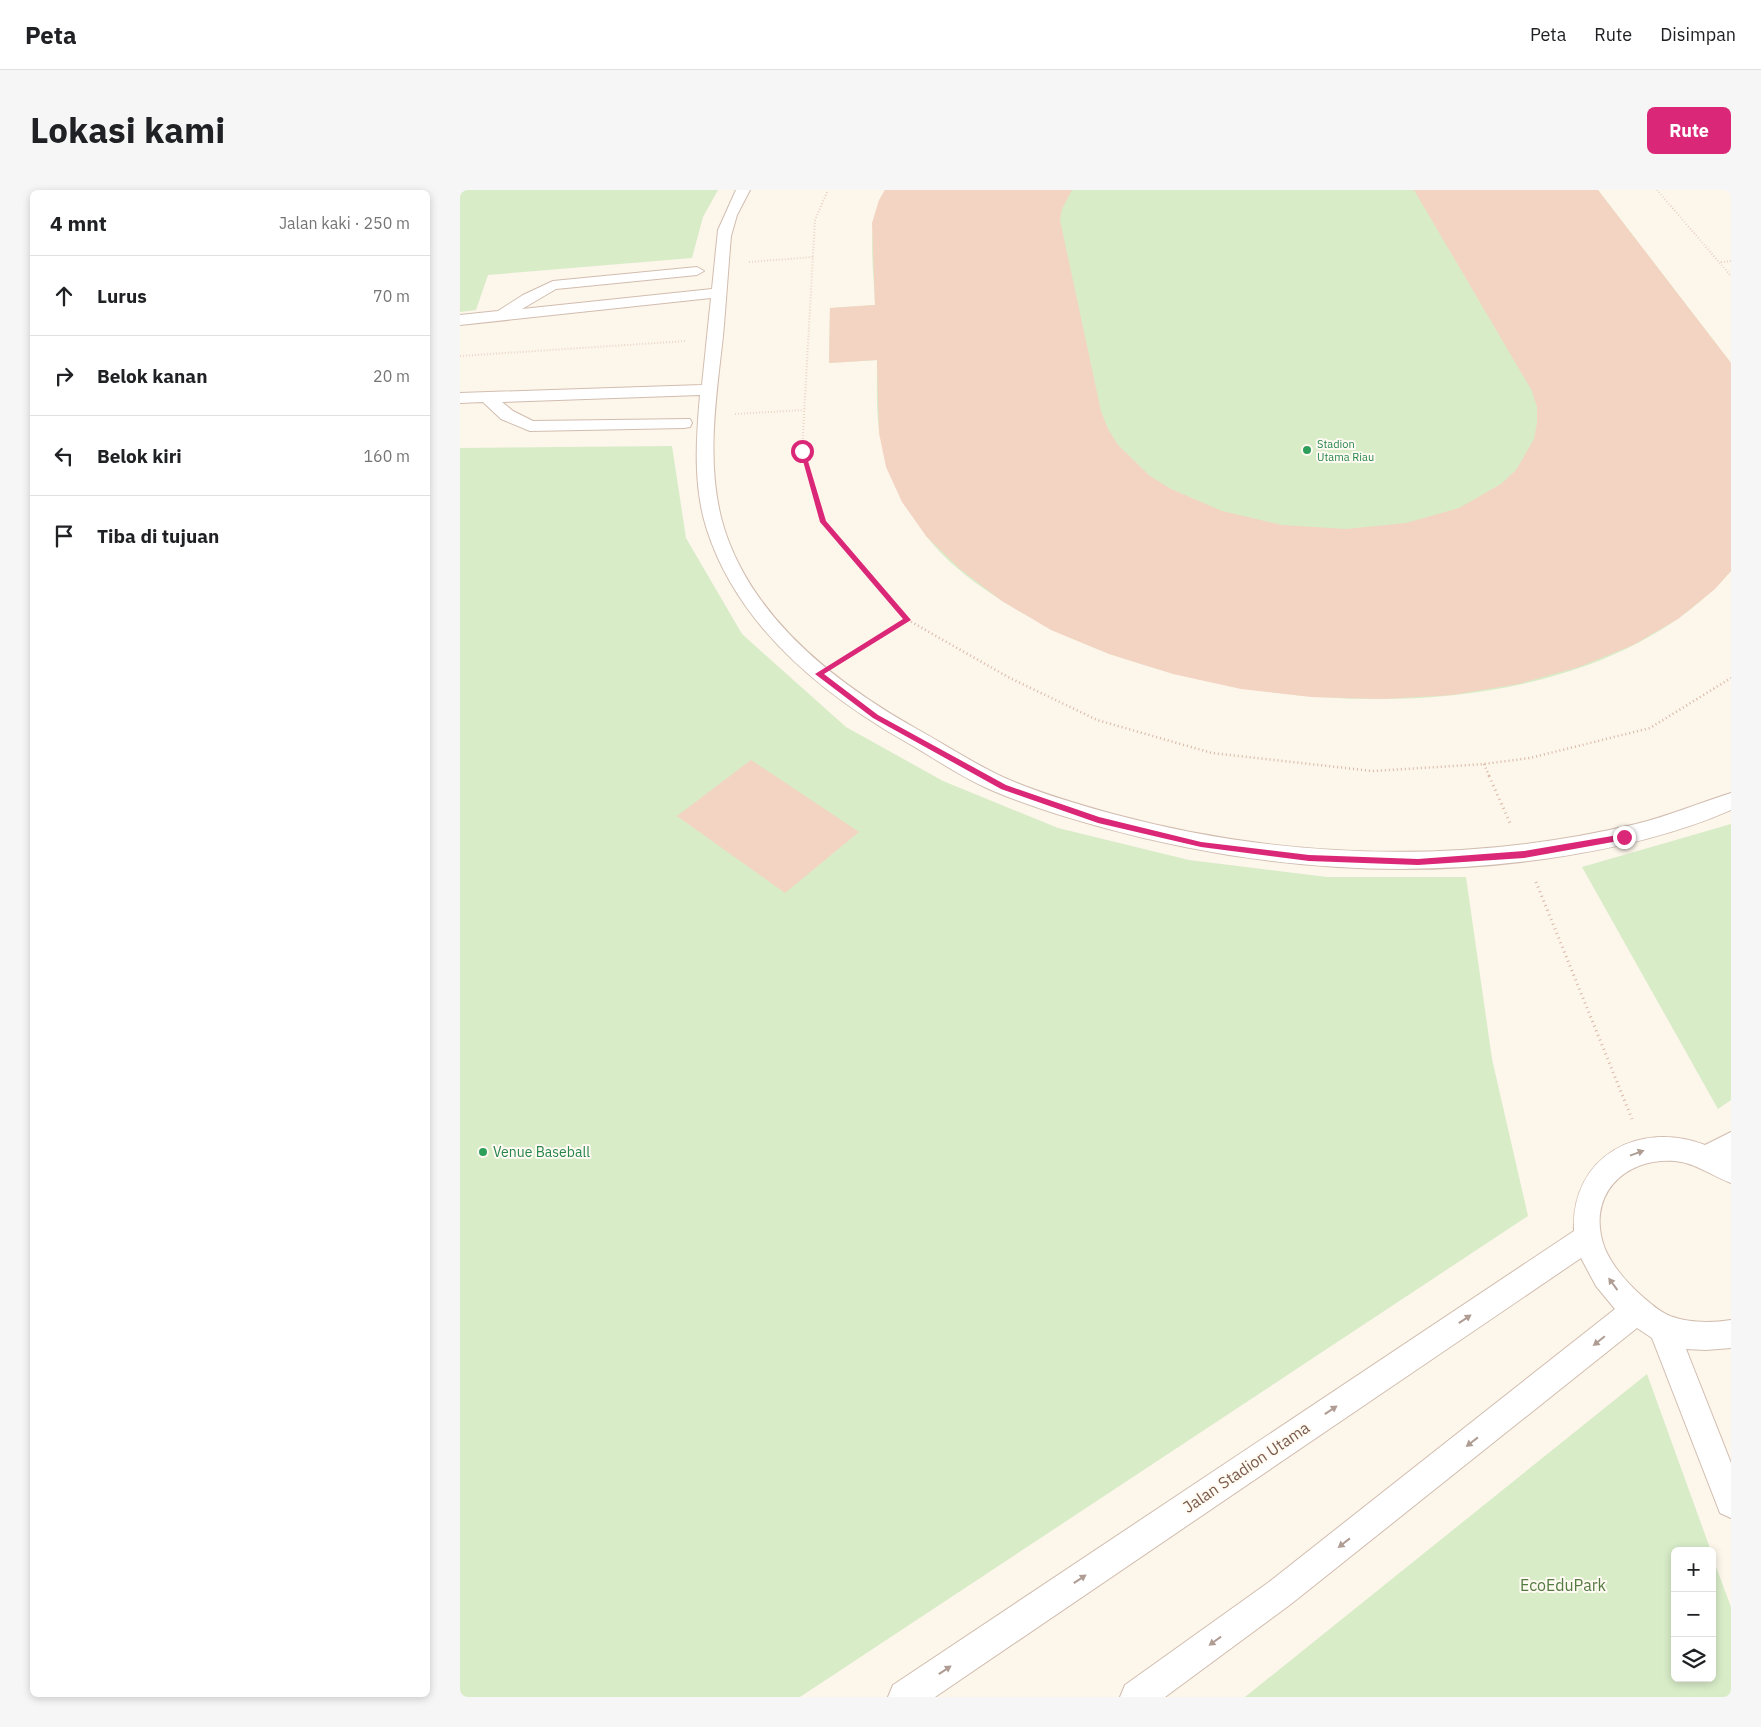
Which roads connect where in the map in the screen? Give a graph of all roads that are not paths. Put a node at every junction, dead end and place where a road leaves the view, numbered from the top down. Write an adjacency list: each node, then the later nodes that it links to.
1 (743, 190): 3 (lane)
2 (697, 271): 4 (lane)
3 (719, 293): 4 (lane); 6 (lane)
4 (501, 316): 5 (lane)
5 (460, 320)
6 (709, 390): 7 (lane); 10 (lane)
7 (487, 397): 8 (lane); 9 (lane)
8 (460, 398)
9 (684, 422)
10 (1731, 801)
11 (1731, 1144): 12 (lane)
12 (1707, 1158): 13 (lane); 14 (lane, one-way to 12)
13 (1731, 1171)
14 (1588, 1237): 15 (lane, one-way to 14); 19 (lane, Jalan Stadion Utama, one-way to 14)
15 (1637, 1310): 16 (lane); 20 (lane, one-way to 20)
16 (1663, 1328): 17 (lane); 18 (lane)
17 (1731, 1334)
18 (1731, 1502)
19 (905, 1697)
20 (1137, 1697)

